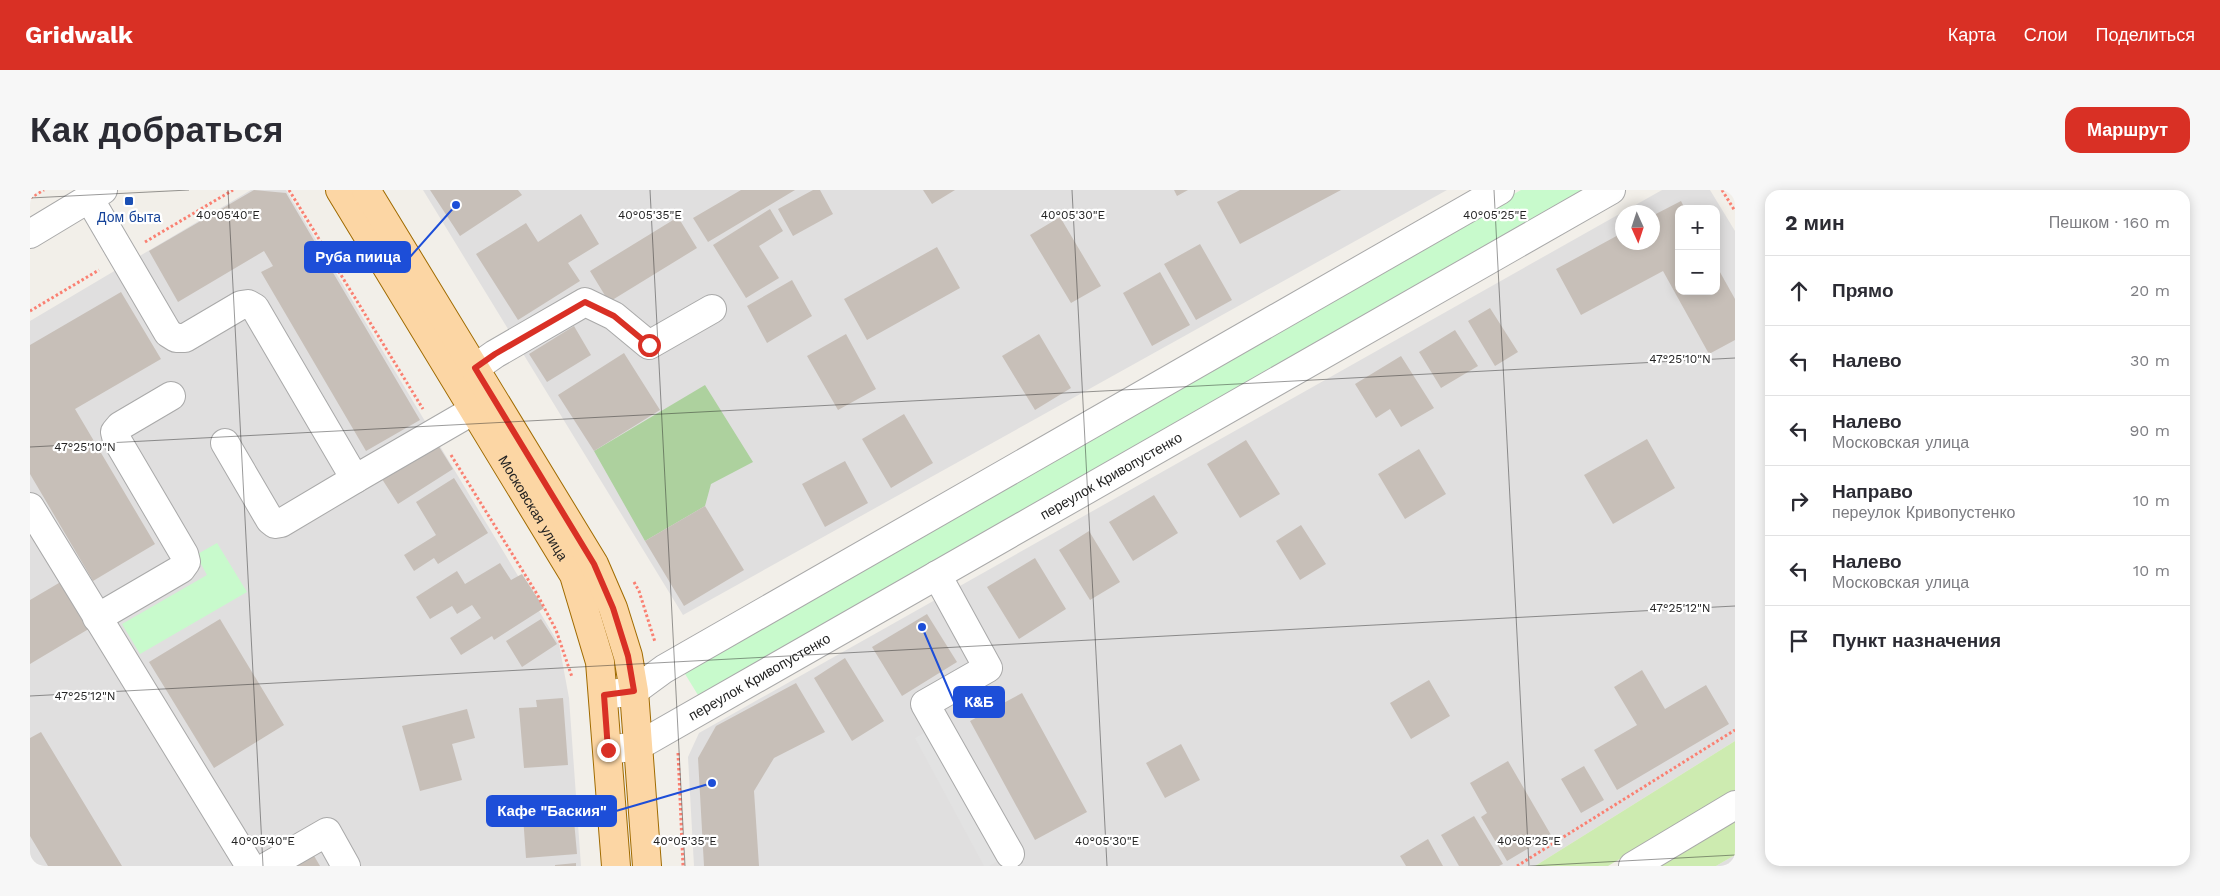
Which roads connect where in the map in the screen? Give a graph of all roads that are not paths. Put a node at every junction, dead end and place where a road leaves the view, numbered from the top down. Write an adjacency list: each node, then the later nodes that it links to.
1 (340, 190): 10 (main road, Московская улица)
2 (366, 190): 8 (main road, Московская улица)
3 (1500, 190): 16 (street)
4 (1611, 190): 14 (street, переулок Кривопустенко)
5 (96, 194): 6 (street); 12 (street)
6 (30, 234)
7 (712, 309): 8 (street)
8 (475, 368): 16 (main road, Московская улица)
9 (171, 396): 15 (street)
10 (474, 410): 12 (street); 17 (main road, Московская улица)
11 (225, 443): 12 (street)
12 (355, 479)
13 (30, 507): 15 (street)
14 (937, 575): 18 (street, переулок Кривопустенко); 21 (street)
15 (97, 618): 22 (street)
16 (634, 691): 17 (street); 18 (main road, Московская улица)
17 (604, 695): 19 (main road, Московская улица)
18 (638, 746): 19 (street, переулок Кривопустенко); 26 (main road, Московская улица)
19 (608, 750): 25 (main road, Московская улица)
20 (1735, 804): 27 (street)
21 (1010, 854)
22 (250, 866)
23 (268, 866): 24 (street)
24 (346, 866)
25 (616, 866)
26 (647, 866)
27 (1633, 866)

